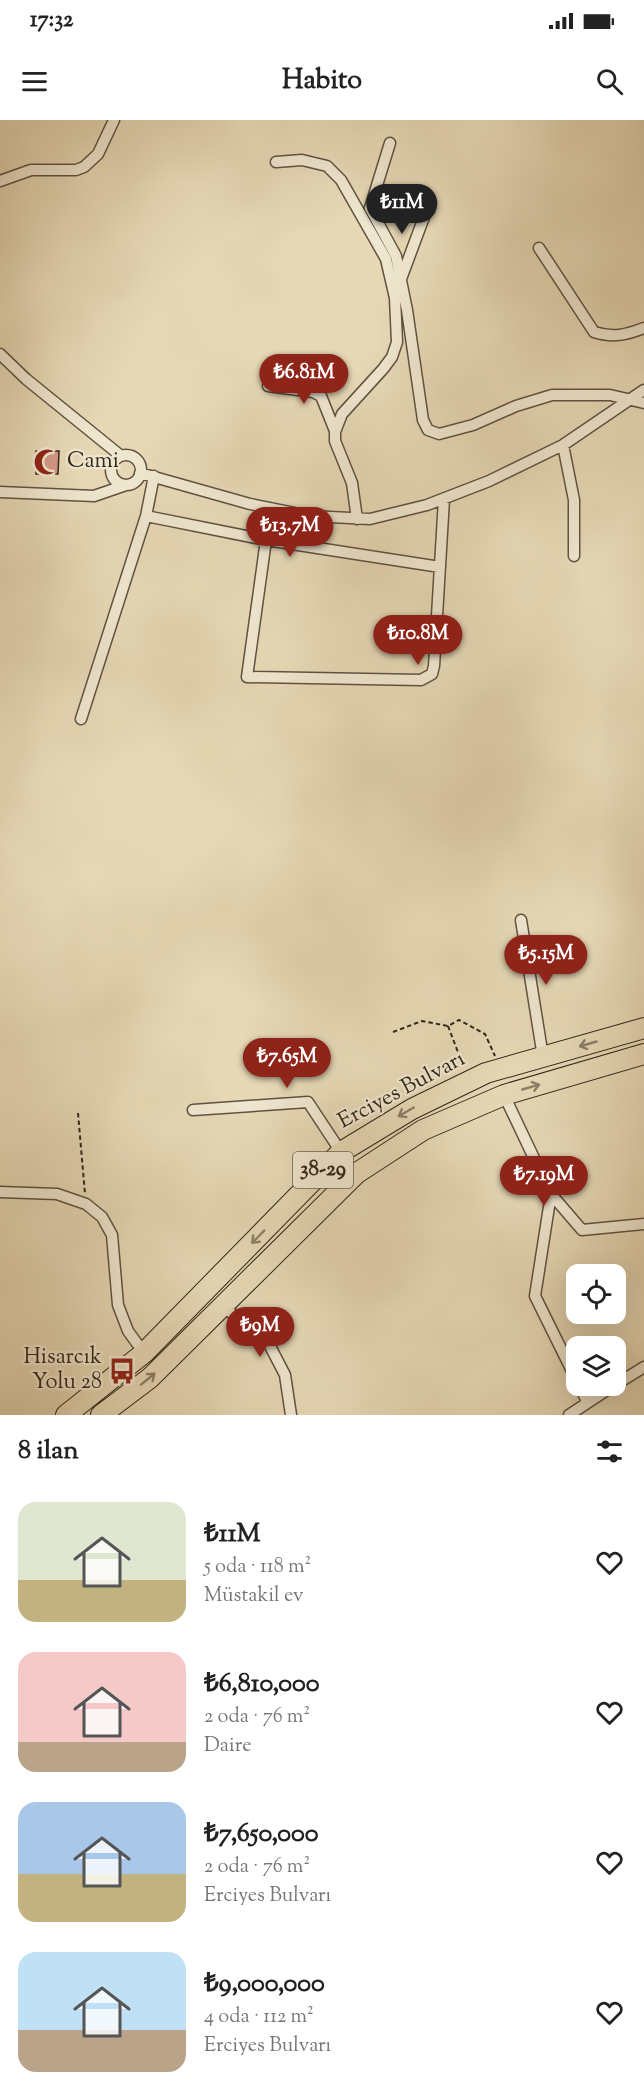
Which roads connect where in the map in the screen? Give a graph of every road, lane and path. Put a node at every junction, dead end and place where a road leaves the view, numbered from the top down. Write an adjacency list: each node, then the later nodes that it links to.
1 (114, 120): 4 (street)
2 (390, 143): 7 (street)
3 (276, 162): 14 (street)
4 (0, 181)
5 (430, 201): 7 (street)
6 (539, 248): 8 (street)
7 (401, 279): 12 (street)
8 (644, 328)
9 (0, 354): 16 (street)
10 (268, 386): 14 (street)
11 (644, 390): 12 (street)
12 (630, 400): 13 (street); 15 (street)
13 (644, 403)
14 (335, 432): 23 (street)
15 (563, 445): 21 (street); 25 (street)
16 (120, 456): 17 (street); 19 (street)
17 (140, 473): 18 (street); 19 (street)
18 (154, 476): 22 (street); 23 (street)
19 (126, 485): 20 (street)
20 (0, 492)
21 (444, 499): 23 (street); 26 (street)
22 (146, 516): 24 (street); 27 (street)
23 (357, 519)
24 (266, 540): 26 (street); 26 (street)
25 (574, 556)
26 (440, 567)
27 (81, 719)
28 (521, 920): 33 (street)
29 (448, 1026): 31 (path); 34 (path); 35 (path)
30 (644, 1028): 33 (highway, Erciyes Bulvarı / 38-29, one-way to 33)
31 (393, 1032)
32 (644, 1054): 36 (highway, Erciyes Bulvarı / 38-29, one-way to 32)
33 (543, 1057): 34 (highway, Erciyes Bulvarı / 38-29)
34 (500, 1068): 35 (highway, Erciyes Bulvarı / 38-29)
35 (469, 1081): 39 (highway, Erciyes Bulvarı / 38-29, one-way to 39)
36 (504, 1095): 41 (street); 44 (highway, Erciyes Bulvarı / 38-29)
37 (194, 1110): 39 (street)
38 (78, 1113): 42 (path)
39 (341, 1152): 45 (highway, Erciyes Bulvarı / 38-29, one-way to 45)
40 (0, 1192): 42 (street)
41 (551, 1194): 43 (street); 46 (street)
42 (86, 1204): 45 (street)
43 (644, 1224)
44 (223, 1306): 52 (highway, Erciyes Bulvarı / 38-29, one-way to 44); 54 (street)
45 (144, 1353): 53 (highway, Erciyes Bulvarı / 38-29)
46 (566, 1359)
47 (644, 1368): 48 (street)
48 (626, 1378)
49 (584, 1396): 51 (street)
50 (595, 1396): 51 (street)
51 (587, 1401): 55 (street)
52 (112, 1411)
53 (66, 1415)
54 (291, 1415)
55 (568, 1415)

